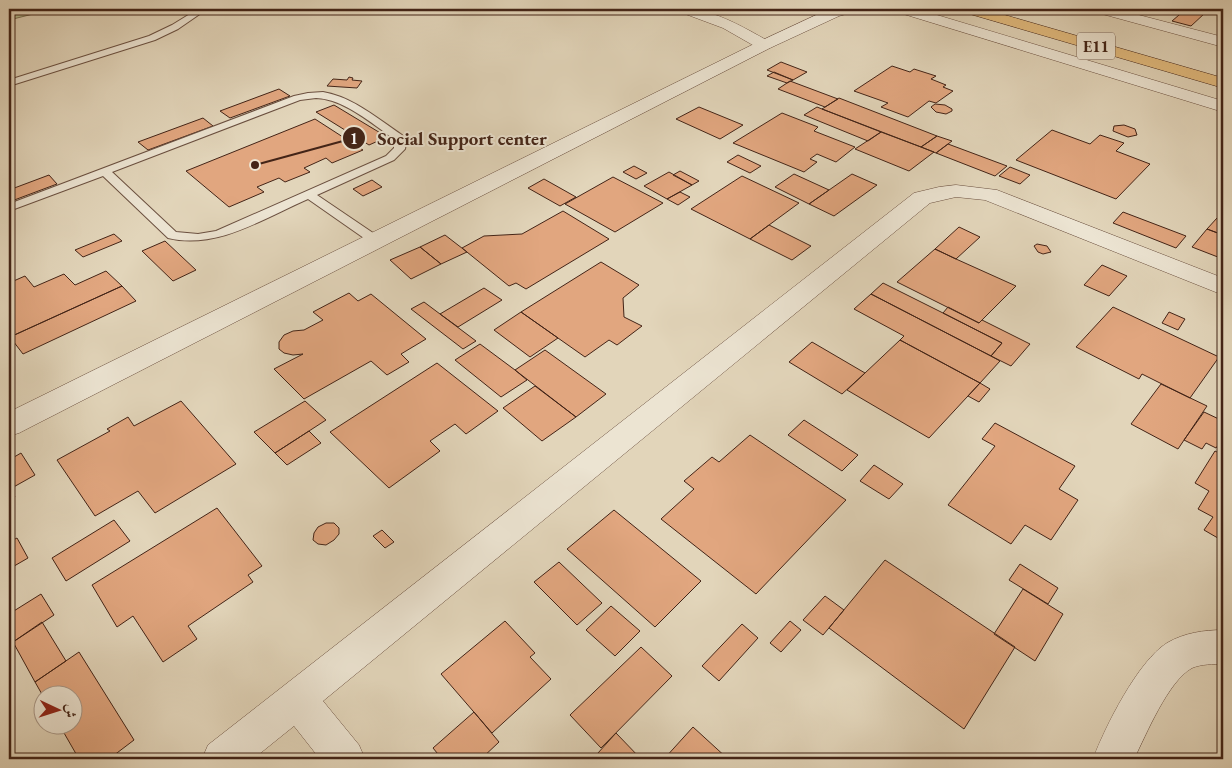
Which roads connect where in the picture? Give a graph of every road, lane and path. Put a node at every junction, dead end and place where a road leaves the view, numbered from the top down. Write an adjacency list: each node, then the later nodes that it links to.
1 (203, 9): 11 (lane)
2 (686, 9): 9 (street)
3 (902, 9): 7 (street)
4 (968, 9): 10 (highway, E11)
5 (1100, 9): 8 (street)
6 (839, 10): 9 (street)
7 (970, 30): 12 (highway); 13 (street)
8 (1223, 42)
9 (764, 45): 17 (street)
10 (1223, 82)
11 (9, 83)
12 (1223, 90)
13 (1223, 107)
14 (104, 171): 15 (lane); 15 (lane); 16 (lane)
15 (309, 194): 17 (lane)
16 (9, 208)
17 (375, 240): 19 (street)
18 (1223, 287): 21 (street)
19 (9, 425)
20 (1223, 647): 24 (street)
21 (298, 699): 22 (street); 23 (street)
22 (222, 759)
23 (345, 759)
24 (1113, 759)

